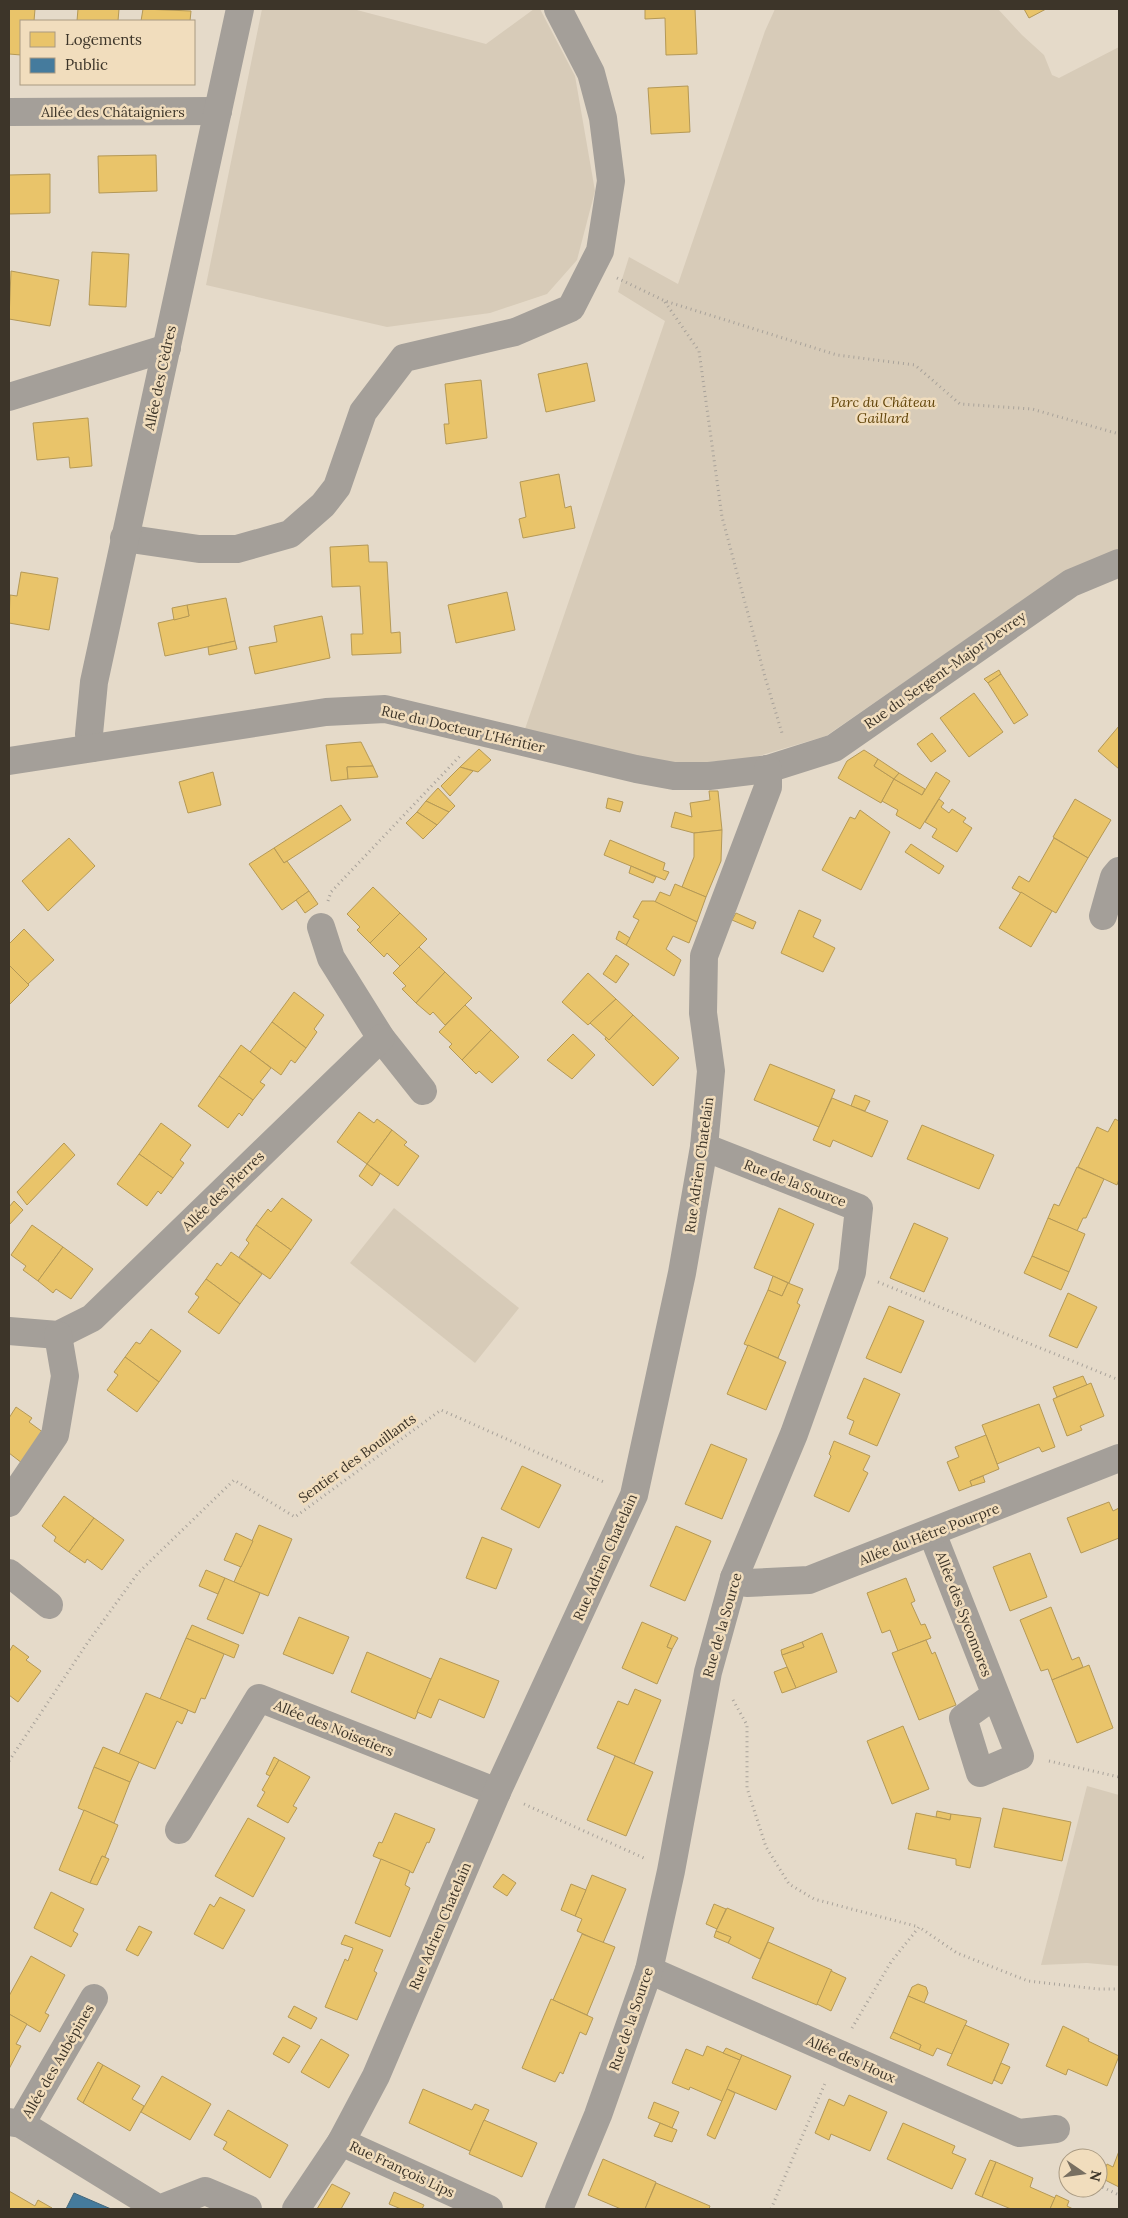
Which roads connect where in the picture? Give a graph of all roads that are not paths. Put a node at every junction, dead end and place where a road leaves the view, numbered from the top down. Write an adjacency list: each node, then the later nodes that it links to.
1 (240, 9): 4 (street, Allée des Cèdres)
2 (558, 9): 7 (street)
3 (9, 112): 4 (street, Allée des Châtaigniers)
4 (218, 112): 5 (street, Allée des Cèdres)
5 (166, 348): 6 (street); 7 (street, Allée des Cèdres)
6 (9, 397)
7 (124, 538): 9 (street, Allée des Cèdres)
8 (1119, 563): 11 (street, Rue du Sergent-Major Devrey)
9 (92, 748): 10 (street, Rue du Docteur L'Héritier); 11 (street, Rue du Docteur L'Héritier)
10 (9, 761)
11 (780, 766): 17 (street, Rue Adrien Chatelain)
12 (1119, 870): 13 (street)
13 (1104, 916)
14 (321, 927): 15 (street)
15 (381, 1038): 16 (street); 19 (street, Allée des Pierres)
16 (423, 1091)
17 (704, 1147): 24 (street, Rue de la Source); 27 (street, Rue Adrien Chatelain)
18 (9, 1331): 19 (street)
19 (58, 1335): 21 (street)
20 (1119, 1458): 22 (street, Allée du Hêtre Pourpre)
21 (9, 1502)
22 (932, 1533): 24 (street, Allée du Hêtre Pourpre); 26 (street, Allée des Sycomores)
23 (9, 1573): 25 (street)
24 (734, 1578): 29 (street, Rue de la Source)
25 (49, 1605)
26 (995, 1695): 26 (street, Allée des Sycomores)
27 (497, 1792): 28 (street, Allée des Noisetiers); 33 (street, Rue Adrien Chatelain)
28 (179, 1830)
29 (649, 1970): 32 (street, Allée des Houx); 37 (street, Rue de la Source)
30 (94, 1998): 31 (street, Allée des Aubépines)
31 (15, 2123): 34 (street, Allée des Aubépines)
32 (1056, 2129)
33 (341, 2142): 35 (street, Rue Adrien Chatelain); 36 (street, Rue François Lips)
34 (248, 2209)
35 (296, 2209)
36 (489, 2209)
37 (558, 2209)

